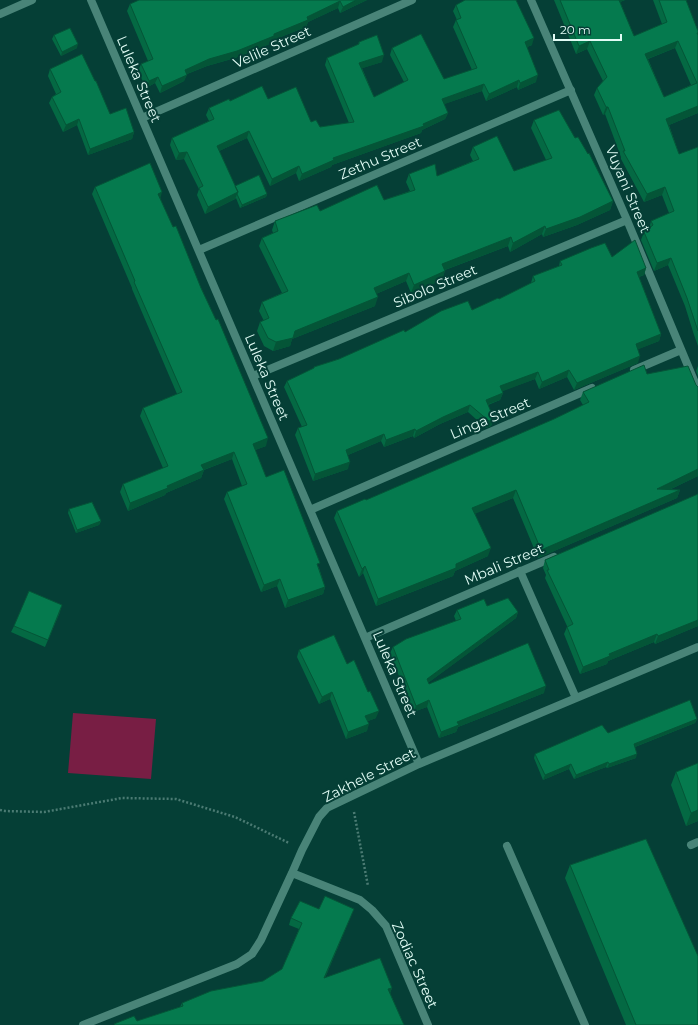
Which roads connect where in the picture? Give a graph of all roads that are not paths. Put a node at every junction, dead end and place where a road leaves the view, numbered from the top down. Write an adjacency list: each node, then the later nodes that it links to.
1 (32, 0): 5 (street)
2 (91, 0): 7 (street, Luleka Street)
3 (412, 0): 7 (street, Velile Street)
4 (531, 0): 6 (street, Vuyani Street)
5 (0, 14)
6 (571, 90): 8 (street, Vuyani Street); 9 (street, Zethu Street)
7 (142, 118): 9 (street, Luleka Street)
8 (627, 220): 10 (street, Vuyani Street); 12 (street, Sibolo Street)
9 (199, 250): 12 (street, Luleka Street)
10 (681, 350): 11 (street); 14 (street, Vuyani Street)
11 (630, 372)
12 (253, 376): 15 (street, Luleka Street)
13 (601, 384): 15 (street, Linga Street)
14 (698, 390)
15 (310, 510): 18 (street, Luleka Street)
16 (563, 553): 17 (street, Mbali Street)
17 (520, 571): 18 (street, Mbali Street); 20 (street)
18 (365, 638): 21 (street, Luleka Street)
19 (698, 647): 20 (street, Zakhele Street)
20 (576, 698): 21 (street, Zakhele Street)
21 (419, 764): 23 (street, Zakhele Street)
22 (507, 846): 26 (street)
23 (292, 873): 24 (street, Zakhele Street); 25 (street, Zodiac Street)
24 (83, 1025)
25 (428, 1025)
26 (585, 1025)

